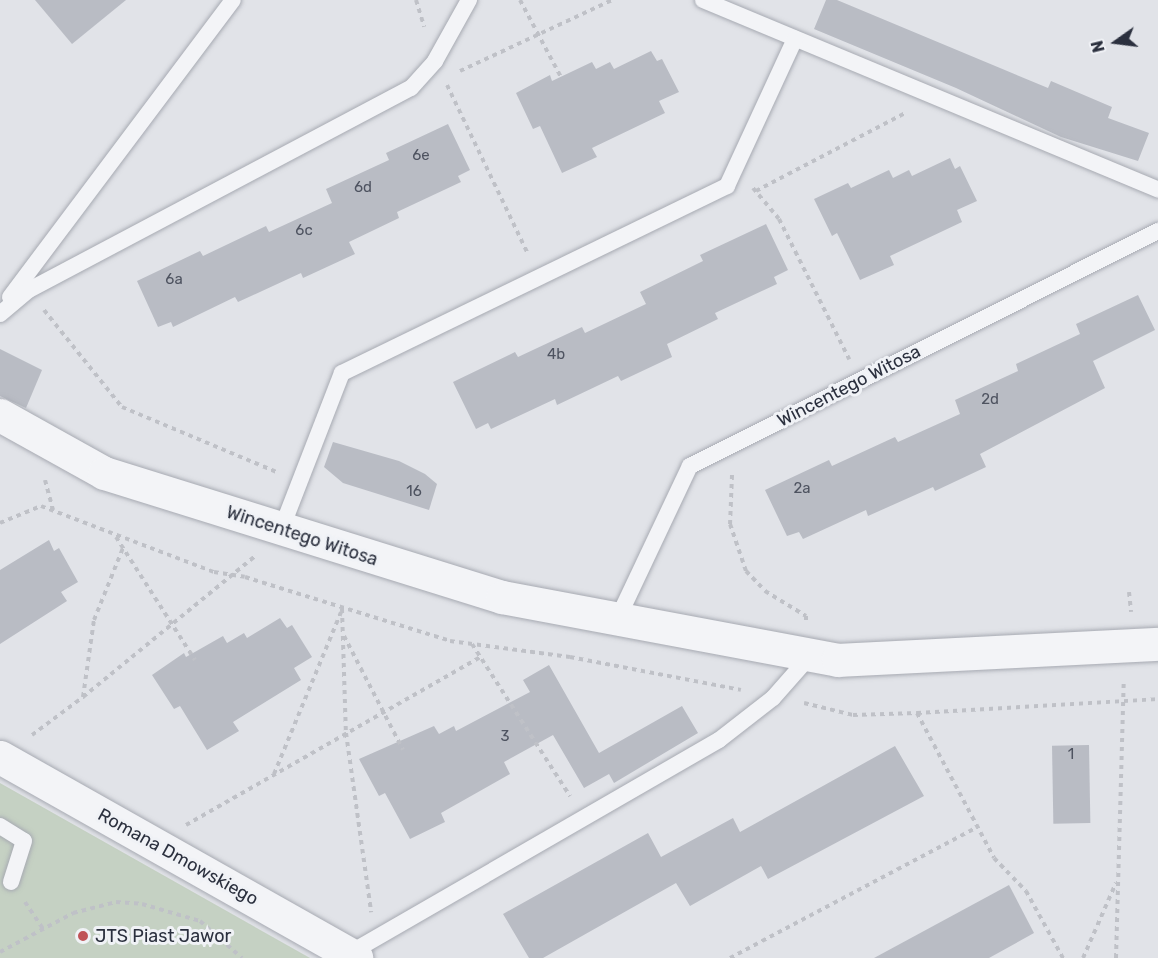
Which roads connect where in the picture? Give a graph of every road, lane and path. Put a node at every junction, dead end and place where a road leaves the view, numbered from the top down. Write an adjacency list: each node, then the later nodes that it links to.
1 (233, 0): 19 (lane)
2 (416, 0): 9 (path)
3 (469, 0): 9 (lane)
4 (520, 0): 7 (path)
5 (612, 0): 7 (path)
6 (703, 0): 8 (lane)
7 (540, 34): 10 (path); 11 (path)
8 (795, 39): 12 (lane); 13 (lane)
9 (435, 61): 11 (path); 18 (lane)
10 (561, 77)
11 (444, 79): 17 (path)
12 (935, 97): 14 (lane); 15 (path)
13 (733, 172): 15 (path); 17 (lane)
14 (1158, 189)
15 (756, 191): 20 (path)
16 (1158, 231): 20 (lane, Wincentego Witosa)
17 (539, 278): 23 (lane)
18 (29, 290): 19 (lane); 23 (path)
19 (0, 312)
20 (860, 381): 22 (lane, Wincentego Witosa)
21 (0, 415): 25 (street, Wincentego Witosa)
22 (739, 442): 31 (lane, Wincentego Witosa); 36 (path)
23 (300, 481): 25 (lane)
24 (0, 524): 26 (path)
25 (281, 530): 28 (path); 31 (street, Wincentego Witosa)
26 (115, 536): 27 (path); 28 (path)
27 (123, 548): 32 (path); 40 (path)
28 (235, 575): 30 (path); 32 (path)
29 (1129, 592): 35 (path)
30 (342, 609): 33 (path); 34 (path); 48 (path)
31 (618, 618): 36 (street, Wincentego Witosa)
32 (171, 626): 38 (path); 40 (path)
33 (343, 632): 43 (path); 45 (path)
34 (472, 644): 37 (path); 39 (path)
35 (1144, 645): 36 (street, Wincentego Witosa); 42 (path)
36 (810, 656): 39 (lane)
37 (480, 657): 43 (path); 49 (path)
38 (195, 660)
39 (774, 696): 44 (path); 49 (lane)
40 (83, 698): 47 (path)
41 (1158, 699): 42 (path)
42 (1122, 700): 44 (path); 53 (path)
43 (384, 712): 45 (path); 46 (path)
44 (917, 713): 51 (path)
45 (346, 733): 48 (path); 55 (path)
46 (403, 750)
47 (0, 757): 52 (street, Romana Dmowskiego)
48 (274, 774): 52 (path)
49 (583, 816): 55 (lane)
50 (0, 826): 54 (lane)
51 (977, 826): 58 (path); 59 (path)
52 (154, 843): 55 (street, Romana Dmowskiego)
53 (1117, 880): 60 (path); 61 (path)
54 (11, 882)
55 (360, 950)
56 (0, 952): 57 (path)
57 (242, 958)
58 (730, 958)
59 (1063, 958)
60 (1083, 958)
61 (1116, 958)

